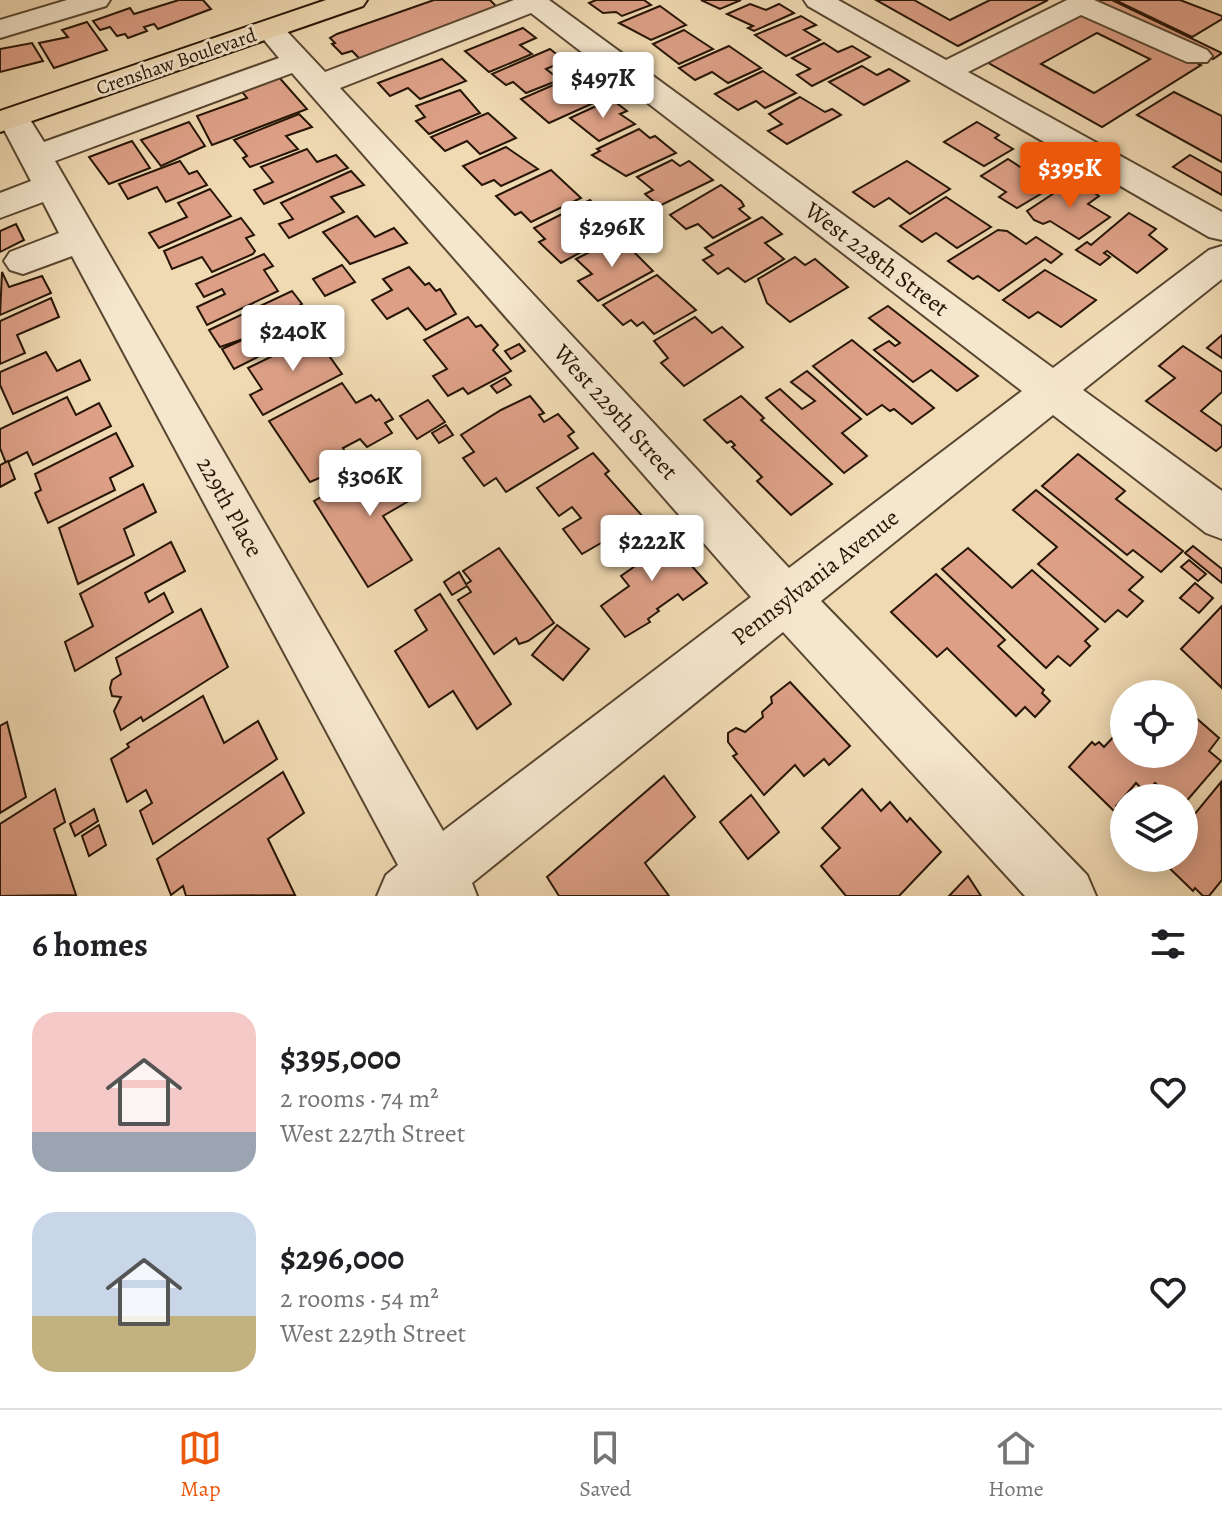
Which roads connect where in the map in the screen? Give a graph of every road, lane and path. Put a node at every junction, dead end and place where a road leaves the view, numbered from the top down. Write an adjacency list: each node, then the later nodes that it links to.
1 (96, 0): 6 (street)
2 (353, 0): 7 (main road, Crenshaw Boulevard)
3 (818, 0): 9 (street)
4 (1059, 0): 9 (street)
5 (533, 1): 10 (street); 18 (street, West 228th Street)
6 (0, 29)
7 (269, 29): 10 (street, West 229th Street); 11 (main road, Crenshaw Boulevard)
8 (1197, 56): 9 (street)
9 (939, 68): 14 (street)
10 (309, 73): 12 (street); 20 (street, West 229th Street)
11 (6, 119): 12 (street, 229th Place)
12 (43, 172): 13 (street); 15 (street, 229th Place)
13 (0, 206)
14 (1222, 228)
15 (80, 239): 17 (street); 21 (street, 229th Place)
16 (1222, 259): 18 (street, Pennsylvania Avenue)
17 (23, 261)
18 (1053, 390): 19 (street, West 228th Street); 20 (street, Pennsylvania Avenue)
19 (1222, 518)
20 (786, 600): 21 (street, Pennsylvania Avenue); 22 (street, West 229th Street)
21 (430, 889)
22 (1066, 896)

